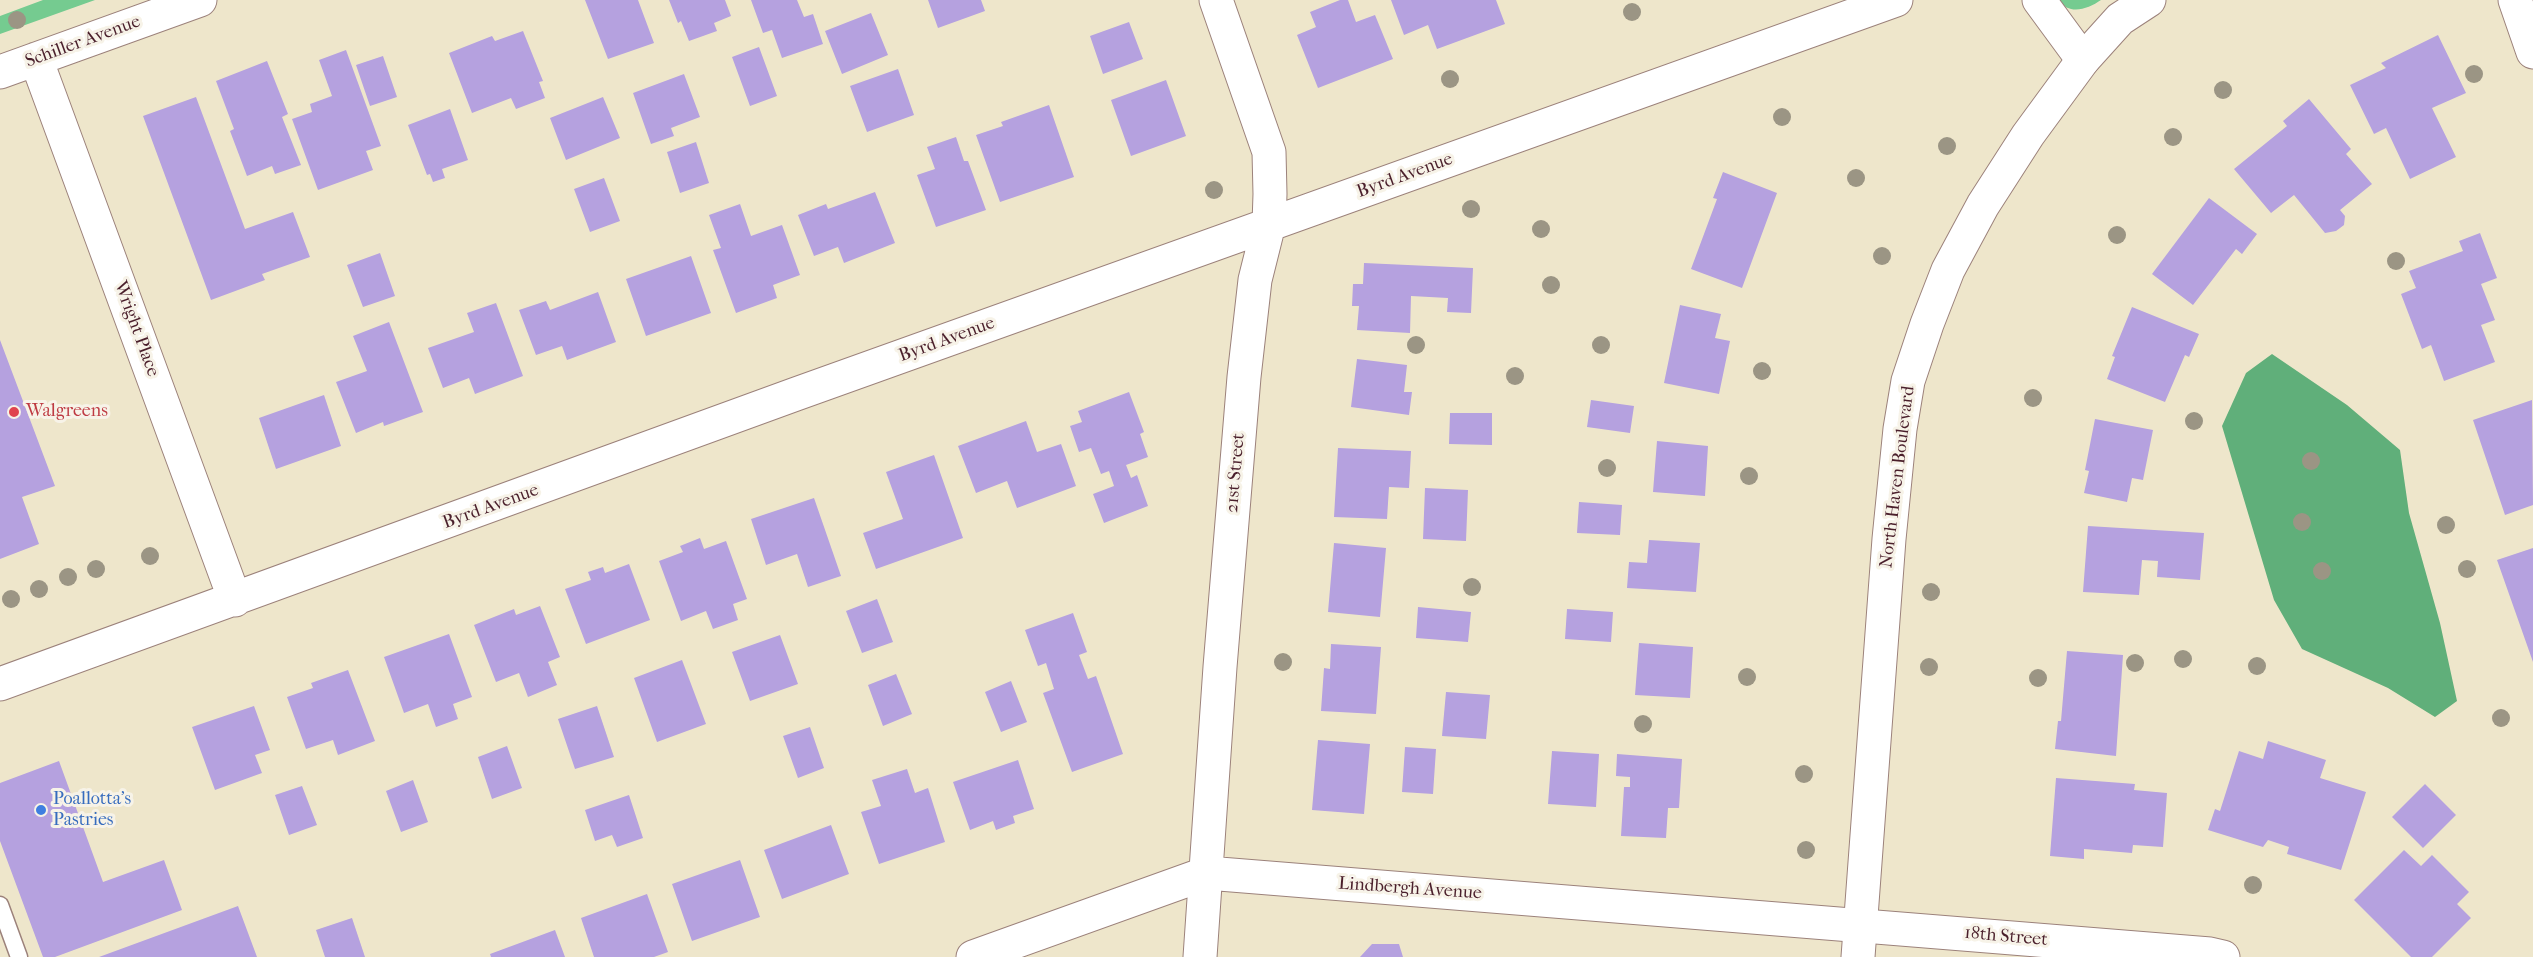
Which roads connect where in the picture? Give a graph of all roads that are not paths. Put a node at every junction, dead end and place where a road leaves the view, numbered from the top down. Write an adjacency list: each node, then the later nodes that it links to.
1 (200, 0): 8 (street, Schiller Avenue)
2 (1216, 0): 11 (street, 21st Street)
3 (1896, 0): 11 (street, Byrd Avenue)
4 (2039, 0): 9 (street)
5 (2149, 0): 9 (street, North Haven Boulevard)
6 (2515, 0): 7 (street)
7 (2533, 52)
8 (36, 59): 10 (street, Schiller Avenue); 12 (street, Wright Place)
9 (2083, 60): 16 (street, North Haven Boulevard)
10 (0, 72)
11 (1269, 224): 12 (street, Byrd Avenue); 14 (street, 21st Street)
12 (235, 600): 13 (street, Byrd Avenue)
13 (0, 684)
14 (1207, 873): 16 (street, Lindbergh Avenue); 18 (street, Lindbergh Avenue); 19 (street, 21st Street)
15 (0, 905): 17 (lane)
16 (1860, 925): 20 (street, North Haven Boulevard); 21 (street, 18th Street)
17 (19, 957)
18 (973, 957)
19 (1200, 957)
20 (1858, 957)
21 (2223, 957)

